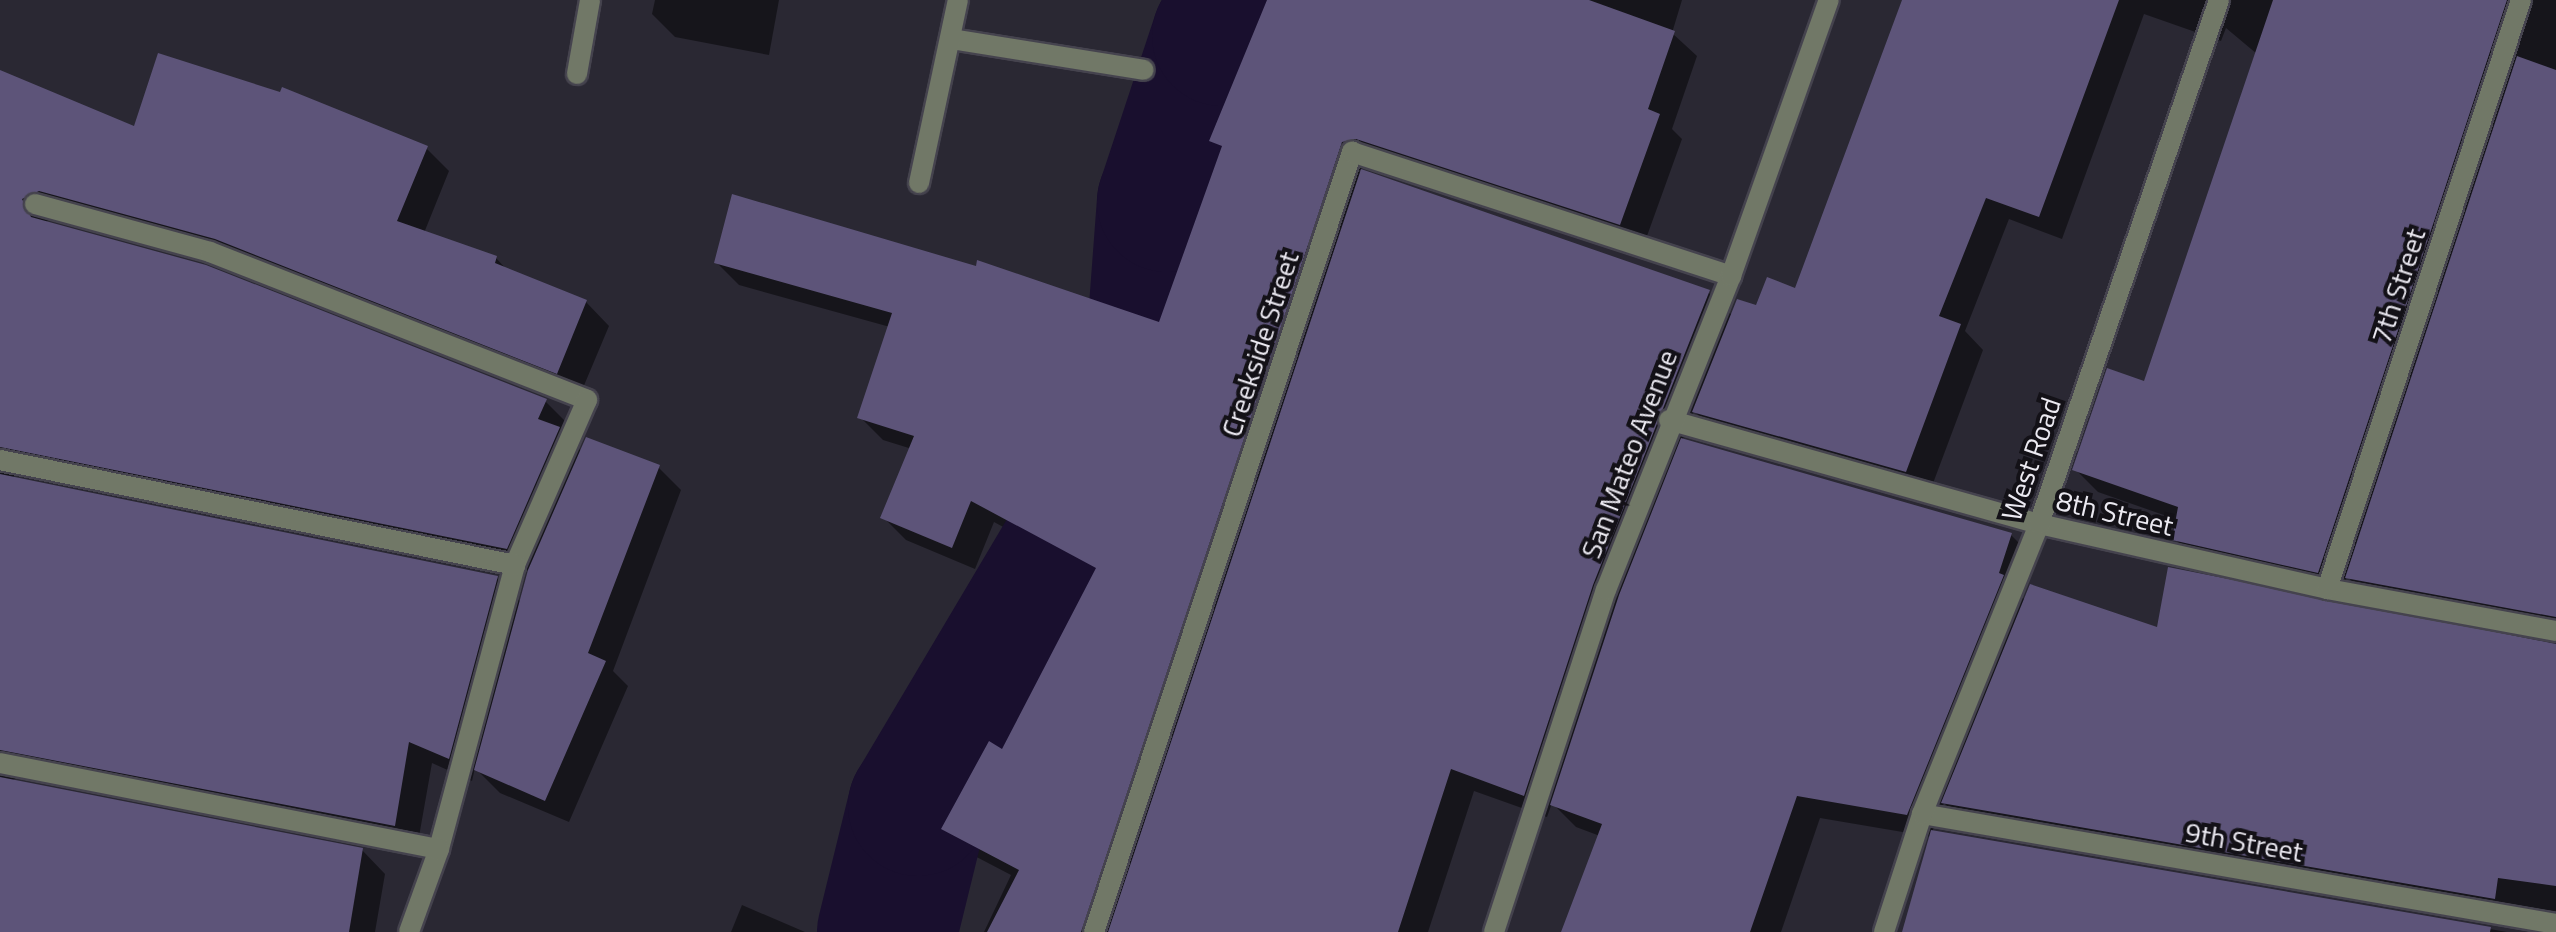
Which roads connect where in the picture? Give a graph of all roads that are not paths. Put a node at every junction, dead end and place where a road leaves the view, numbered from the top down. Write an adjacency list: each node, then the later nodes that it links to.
1 (590, 0): 8 (street)
2 (958, 0): 6 (street)
3 (1829, 0): 11 (street, San Mateo Avenue)
4 (2219, 0): 14 (street, West Road)
5 (2522, 0): 16 (street, 7th Street)
6 (951, 39): 7 (street); 9 (street)
7 (1144, 70)
8 (577, 74)
9 (920, 184)
10 (35, 204): 15 (street)
11 (1731, 276): 12 (street, San Mateo Avenue); 23 (street, Creekside Street)
12 (1670, 420): 14 (street, 8th Street); 24 (street, San Mateo Avenue)
13 (0, 460): 15 (street)
14 (2038, 524): 16 (street, 8th Street); 19 (street, West Road)
15 (515, 564): 20 (street)
16 (2327, 589): 17 (street, 8th Street)
17 (2556, 631)
18 (0, 763): 20 (street)
19 (1922, 814): 21 (street, 9th Street); 25 (street, West Road)
20 (439, 849): 22 (street)
21 (2556, 924)
22 (409, 932)
23 (1094, 932)
24 (1494, 932)
25 (1884, 932)

